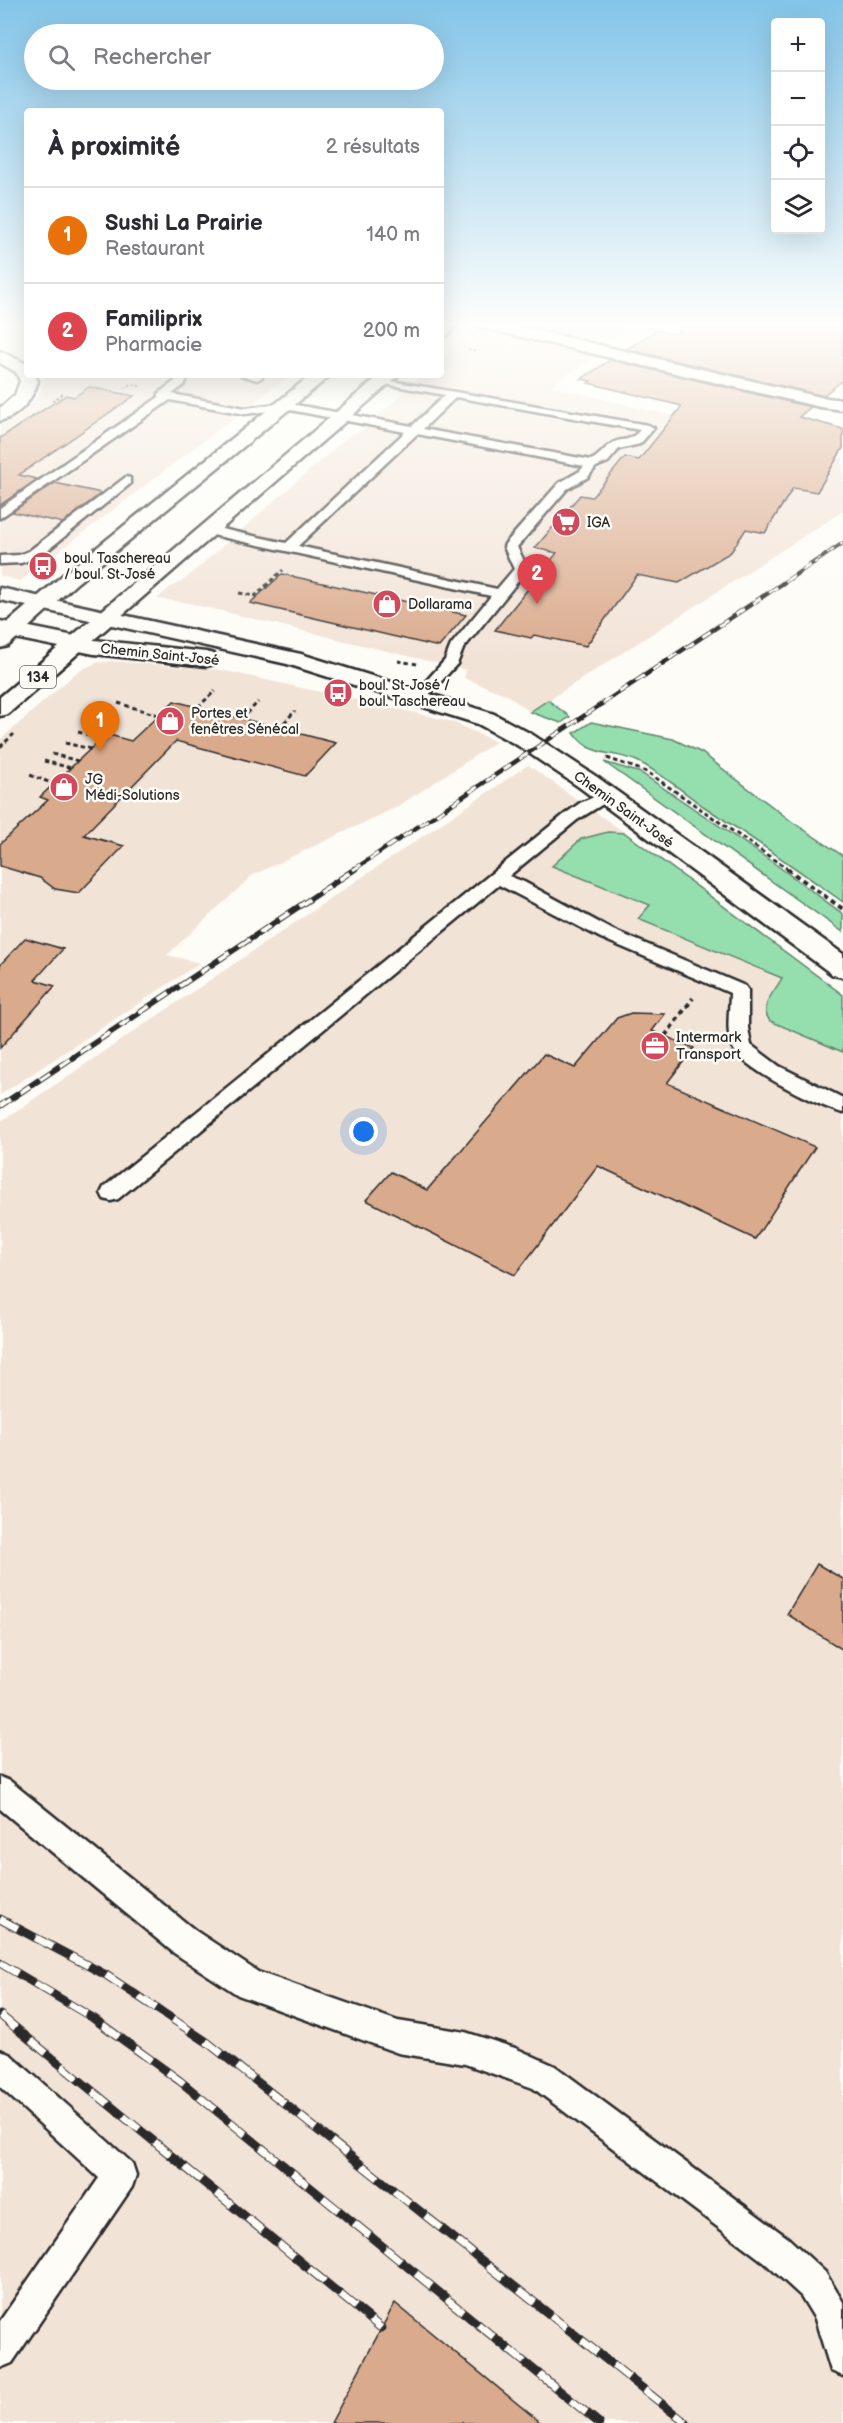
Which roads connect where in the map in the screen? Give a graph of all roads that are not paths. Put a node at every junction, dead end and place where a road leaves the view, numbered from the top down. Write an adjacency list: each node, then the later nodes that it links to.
1 (112, 435): 9 (lane)
2 (249, 435): 17 (street)
3 (320, 435): 10 (street, 134)
4 (410, 435): 12 (lane)
5 (441, 435): 7 (lane)
6 (642, 435): 7 (lane)
7 (592, 464): 16 (lane)
8 (126, 481): 11 (lane)
9 (0, 514)
10 (208, 530): 12 (lane); 18 (street, 134)
11 (58, 534): 13 (lane); 14 (lane)
12 (289, 547): 16 (lane)
13 (0, 552)
14 (0, 560)
15 (0, 594): 17 (street, Chemin Saint-José)
16 (500, 594): 22 (lane)
17 (41, 604): 18 (street, Chemin Saint-José); 19 (street)
18 (105, 618): 20 (street, 134); 21 (street, Chemin Saint-José)
19 (4, 633): 20 (street, Chemin Saint-José)
20 (76, 644): 21 (street, Chemin Saint-José); 23 (street, 134)
21 (385, 689): 22 (street, Chemin Saint-José)
22 (419, 697): 24 (street, Chemin Saint-José)
23 (0, 709)
24 (608, 796): 25 (lane); 26 (street, Chemin Saint-José)
25 (497, 878): 27 (lane); 28 (lane)
26 (843, 968)
27 (843, 1106)
28 (111, 1193)
29 (0, 1791): 32 (lane)
30 (0, 2066): 31 (lane)
31 (0, 2350)
32 (843, 2359)

